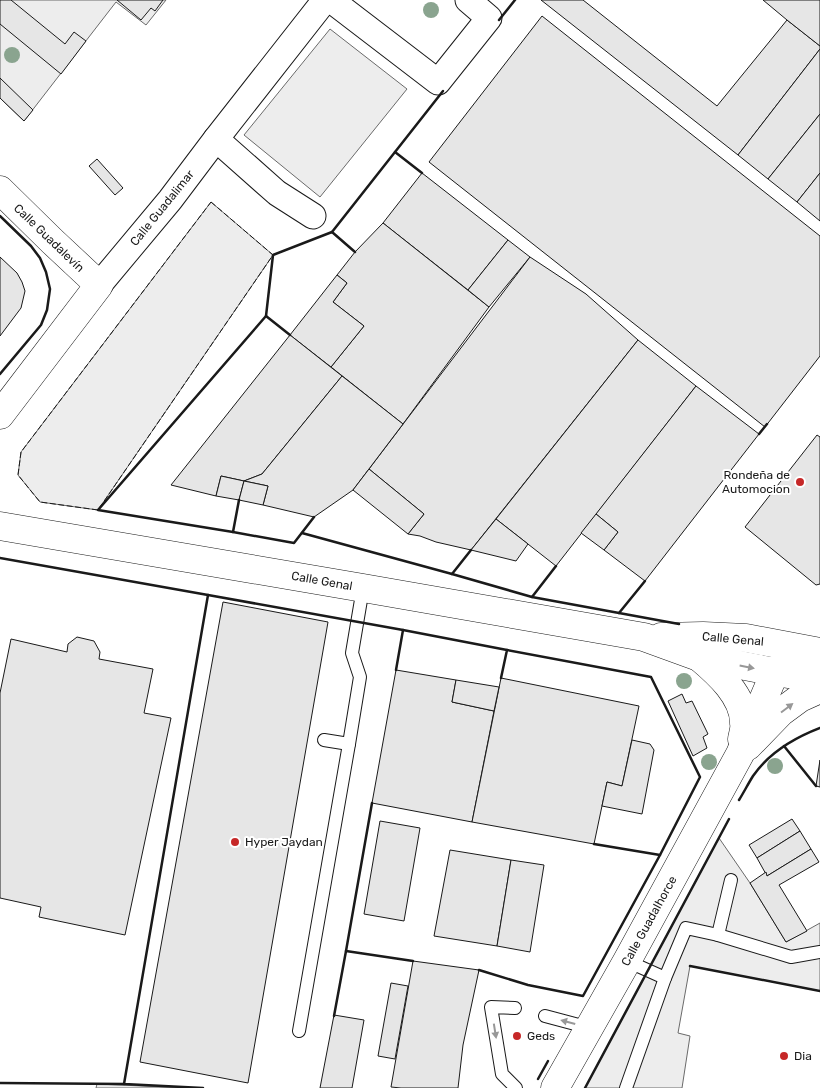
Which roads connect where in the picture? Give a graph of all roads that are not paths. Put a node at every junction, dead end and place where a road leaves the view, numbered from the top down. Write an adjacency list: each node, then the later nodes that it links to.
1 (324, 0): 4 (street, Calle Guadalimar)
2 (331, 0): 3 (street)
3 (468, 0)
4 (216, 139): 6 (street); 7 (street, Calle Guadalimar)
5 (0, 190): 7 (main road, Calle Guadalevín)
6 (313, 216)
7 (99, 285): 8 (main road, Calle Guadalimar)
8 (0, 415)
9 (0, 526): 10 (main road, Calle Genal)
10 (362, 588): 11 (main road, Calle Genal); 19 (lane)
11 (644, 638): 12 (main road, Calle Genal); 13 (main road, Calle Genal)
12 (820, 652)
13 (699, 657): 15 (main road, Calle Genal, one-way to 15); 20 (main road, Calle Guadalhorce)
14 (820, 664): 15 (main road)
15 (775, 672): 16 (main road, Calle Genal); 20 (main road, Calle Guadalhorce)
16 (820, 679)
17 (820, 689): 20 (main road, Calle Guadalhorce, one-way to 17)
18 (324, 740): 19 (lane)
19 (349, 744): 29 (lane)
20 (740, 754): 24 (main road, Calle Guadalhorce)
21 (731, 880): 22 (lane)
22 (718, 935): 23 (lane); 25 (lane)
23 (820, 952)
24 (627, 961): 25 (lane); 28 (main road, Calle Guadalhorce)
25 (665, 978): 32 (lane)
26 (516, 1008): 30 (lane, one-way to 30)
27 (545, 1016): 28 (lane, one-way to 27)
28 (590, 1028): 31 (main road, Calle Guadalhorce)
29 (299, 1031)
30 (516, 1088)
31 (556, 1088)
32 (626, 1088)

